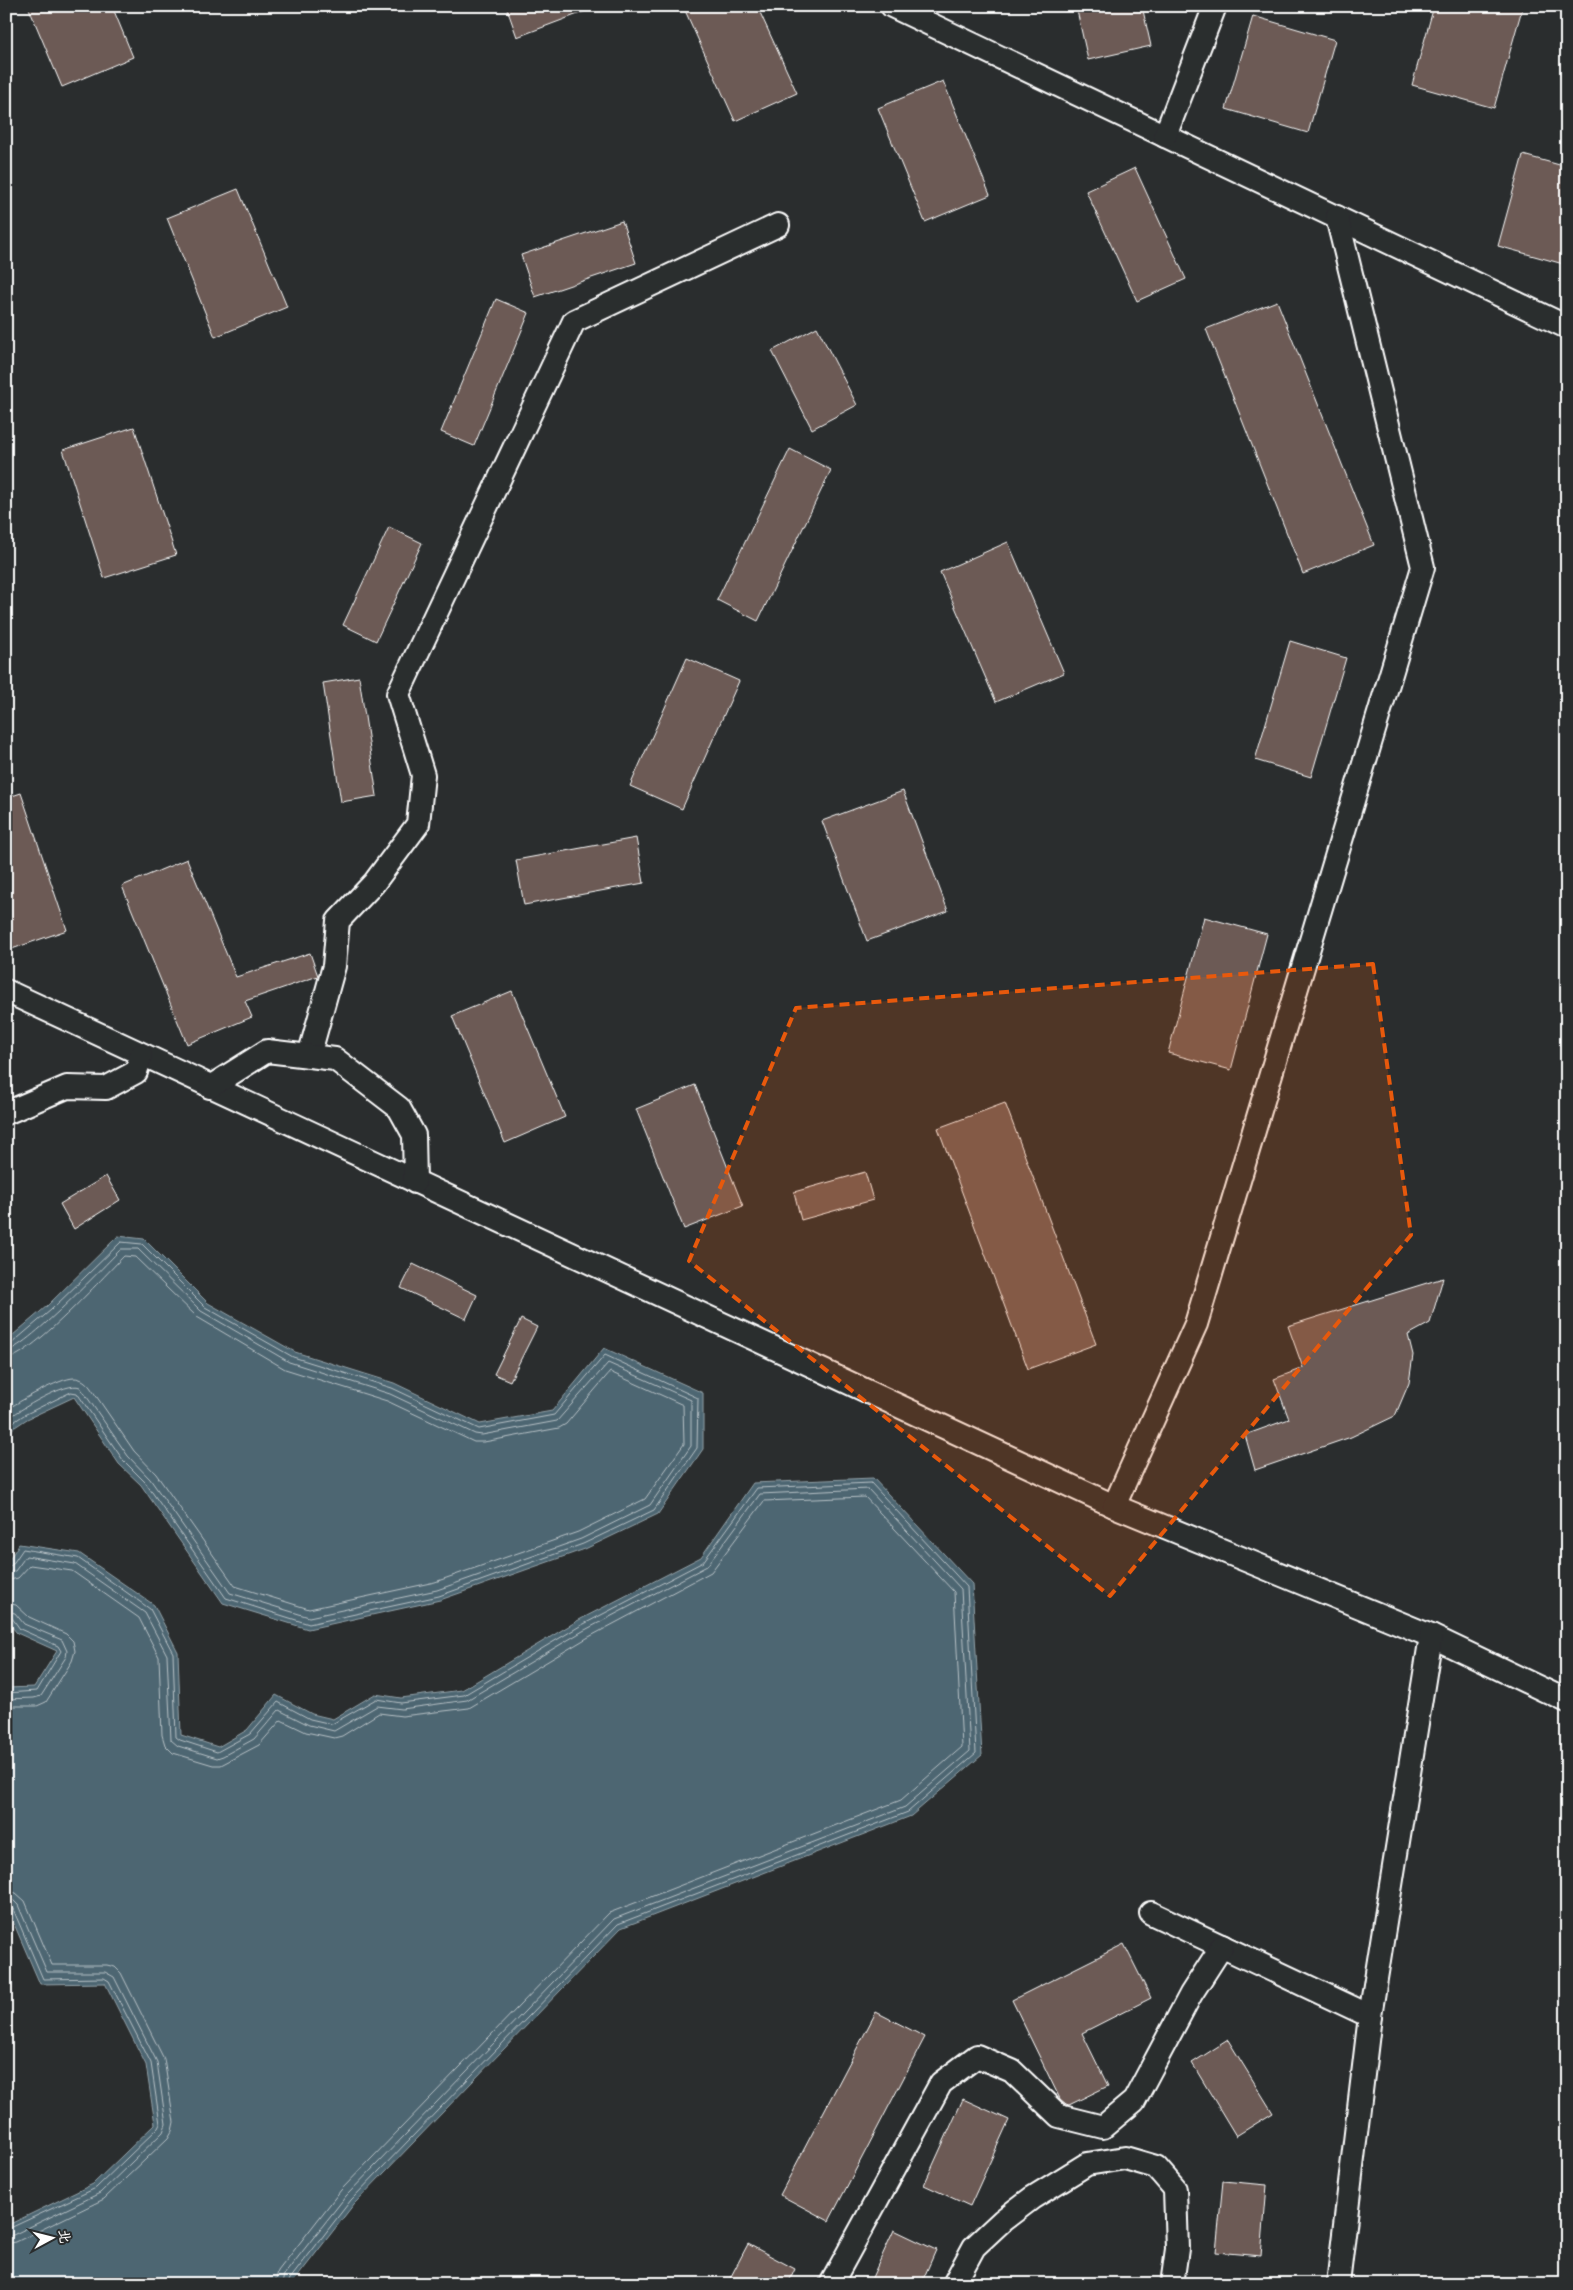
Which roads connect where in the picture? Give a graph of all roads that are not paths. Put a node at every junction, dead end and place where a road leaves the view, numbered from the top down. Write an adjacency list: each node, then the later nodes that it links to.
1 (892, 6): 3 (street)
2 (1215, 6): 3 (street)
3 (1165, 136): 4 (street)
4 (1336, 217): 6 (street); 13 (street)
5 (778, 225): 9 (street)
6 (1567, 327)
7 (6, 991): 8 (street)
8 (141, 1055): 10 (street); 11 (street)
9 (309, 1056): 10 (street); 12 (street)
10 (210, 1087): 12 (street)
11 (6, 1113)
12 (415, 1182): 13 (street)
13 (1114, 1506): 14 (street)
14 (1431, 1636): 15 (street); 18 (street)
15 (1567, 1701)
16 (1151, 1913): 17 (street)
17 (1222, 1946): 18 (street); 19 (street)
18 (1370, 2016): 22 (street)
19 (831, 2284)
20 (954, 2284): 21 (street)
21 (1172, 2284)
22 (1338, 2284)

